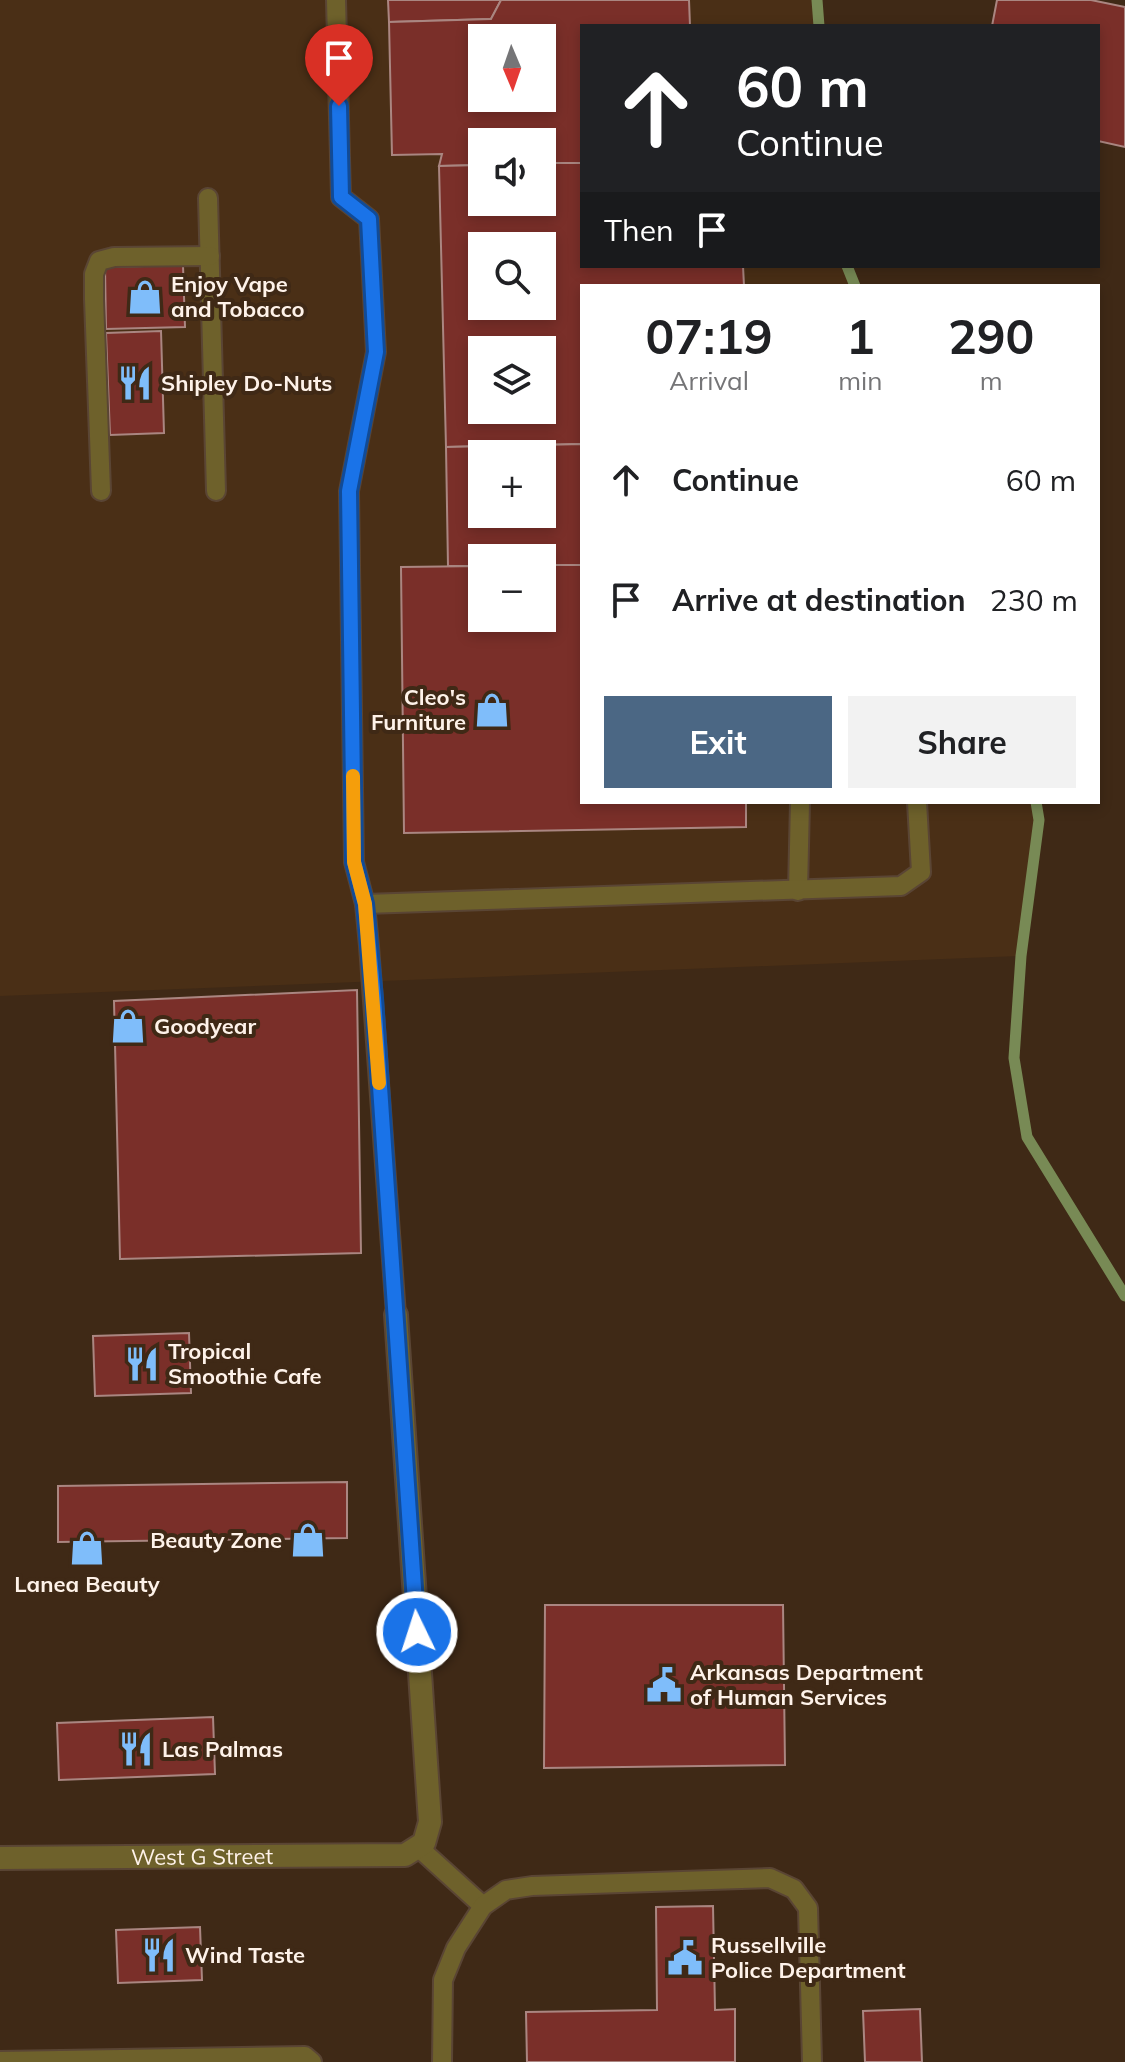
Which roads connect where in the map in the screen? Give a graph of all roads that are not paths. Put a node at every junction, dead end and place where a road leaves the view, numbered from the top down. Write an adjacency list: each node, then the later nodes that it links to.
1 (336, 0): 9 (lane)
2 (208, 198): 3 (lane)
3 (210, 256): 4 (lane); 5 (lane)
4 (101, 491)
5 (216, 491)
6 (800, 804): 8 (lane)
7 (917, 804): 8 (lane)
8 (798, 891): 9 (lane)
9 (365, 904): 10 (lane)
10 (396, 1315): 11 (street)
11 (412, 1851): 12 (street, West G Street); 13 (lane)
12 (0, 1858)
13 (483, 1906): 16 (lane); 17 (lane)
14 (0, 2061): 15 (lane)
15 (312, 2062)
16 (442, 2062)
17 (812, 2062)

